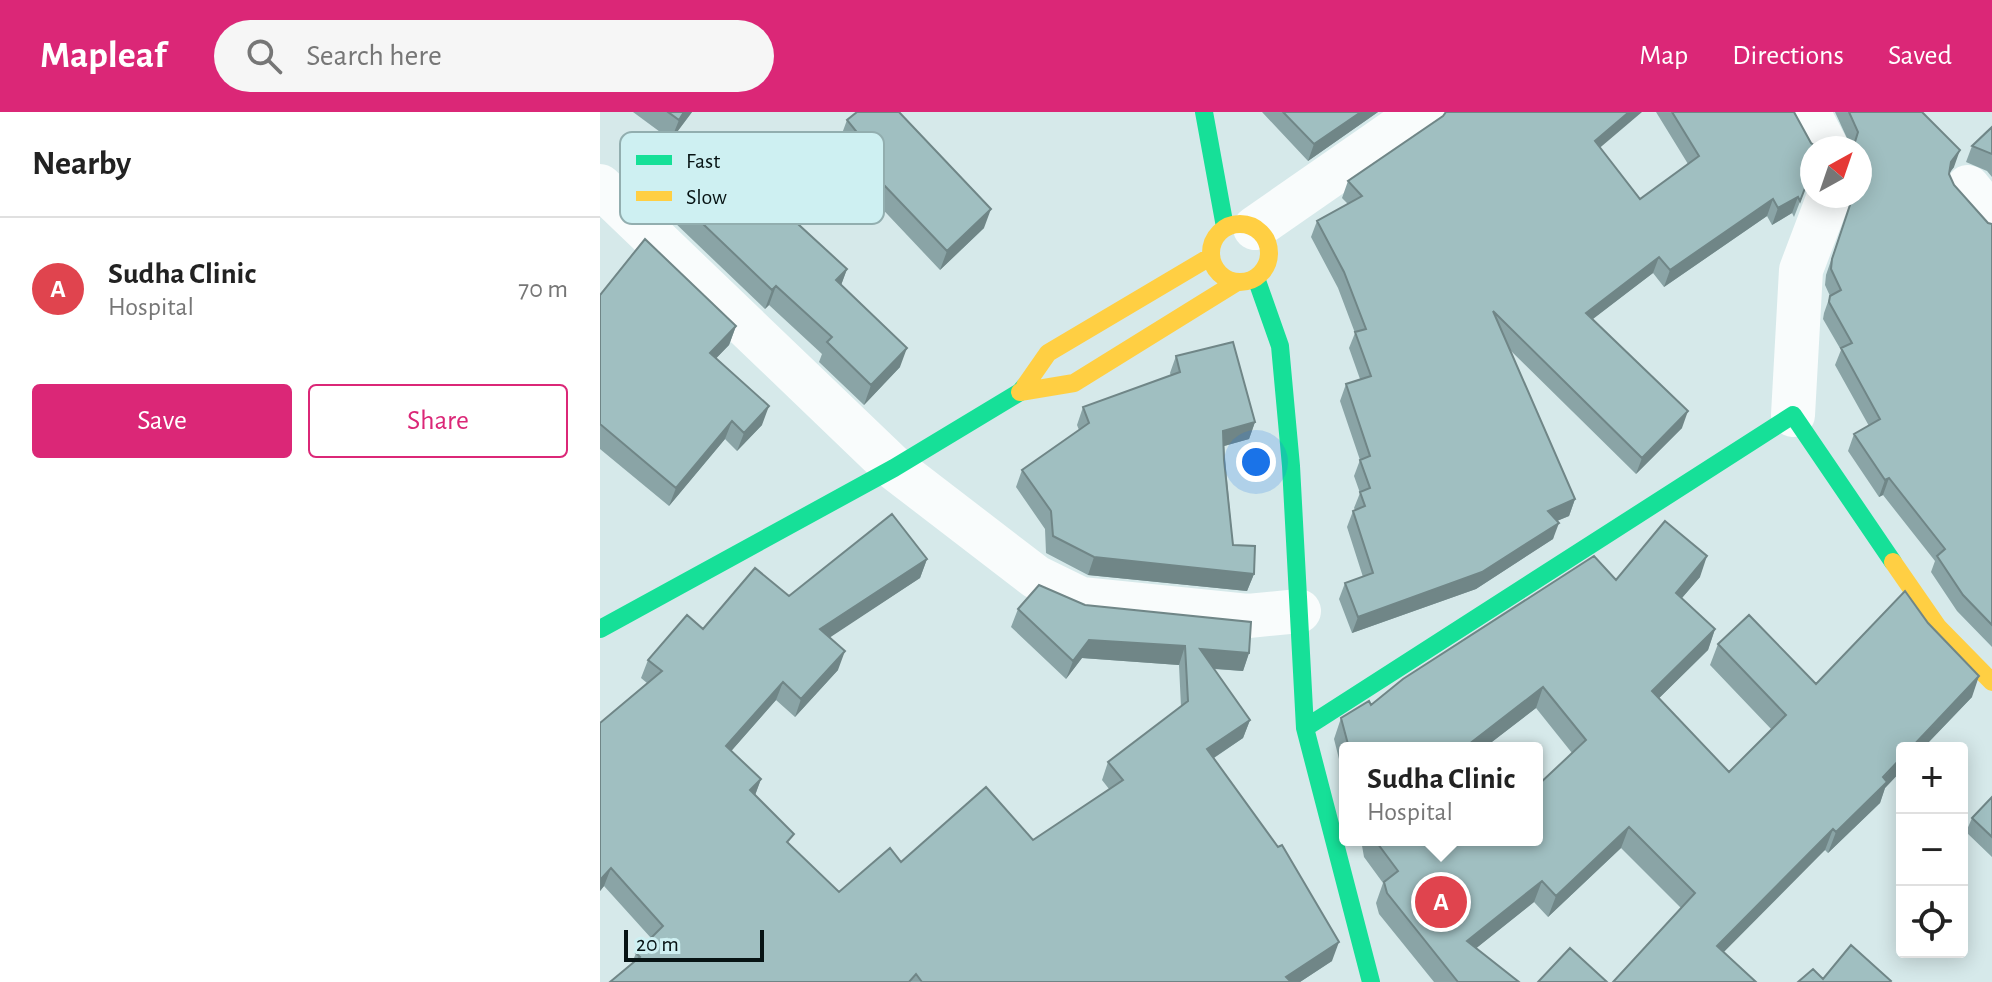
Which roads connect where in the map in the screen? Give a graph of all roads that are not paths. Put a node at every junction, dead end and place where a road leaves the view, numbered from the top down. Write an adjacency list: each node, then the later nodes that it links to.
1 (1204, 112): 9 (street)
2 (1422, 112): 9 (street)
3 (1808, 112): 4 (street)
4 (1821, 136)
5 (600, 186): 6 (street)
6 (620, 205)
7 (1824, 208): 14 (street)
8 (640, 224): 15 (street)
9 (1240, 228): 10 (street); 11 (street)
10 (1210, 257): 12 (street); 13 (street)
11 (1256, 278): 12 (street); 16 (street)
12 (1237, 282): 13 (street)
13 (1020, 392): 15 (street)
14 (1793, 415): 18 (street); 19 (street)
15 (894, 468): 16 (street); 17 (street)
16 (1299, 611): 19 (street)
17 (600, 629)
18 (1992, 682)
19 (1305, 728): 20 (street)
20 (1371, 982)

